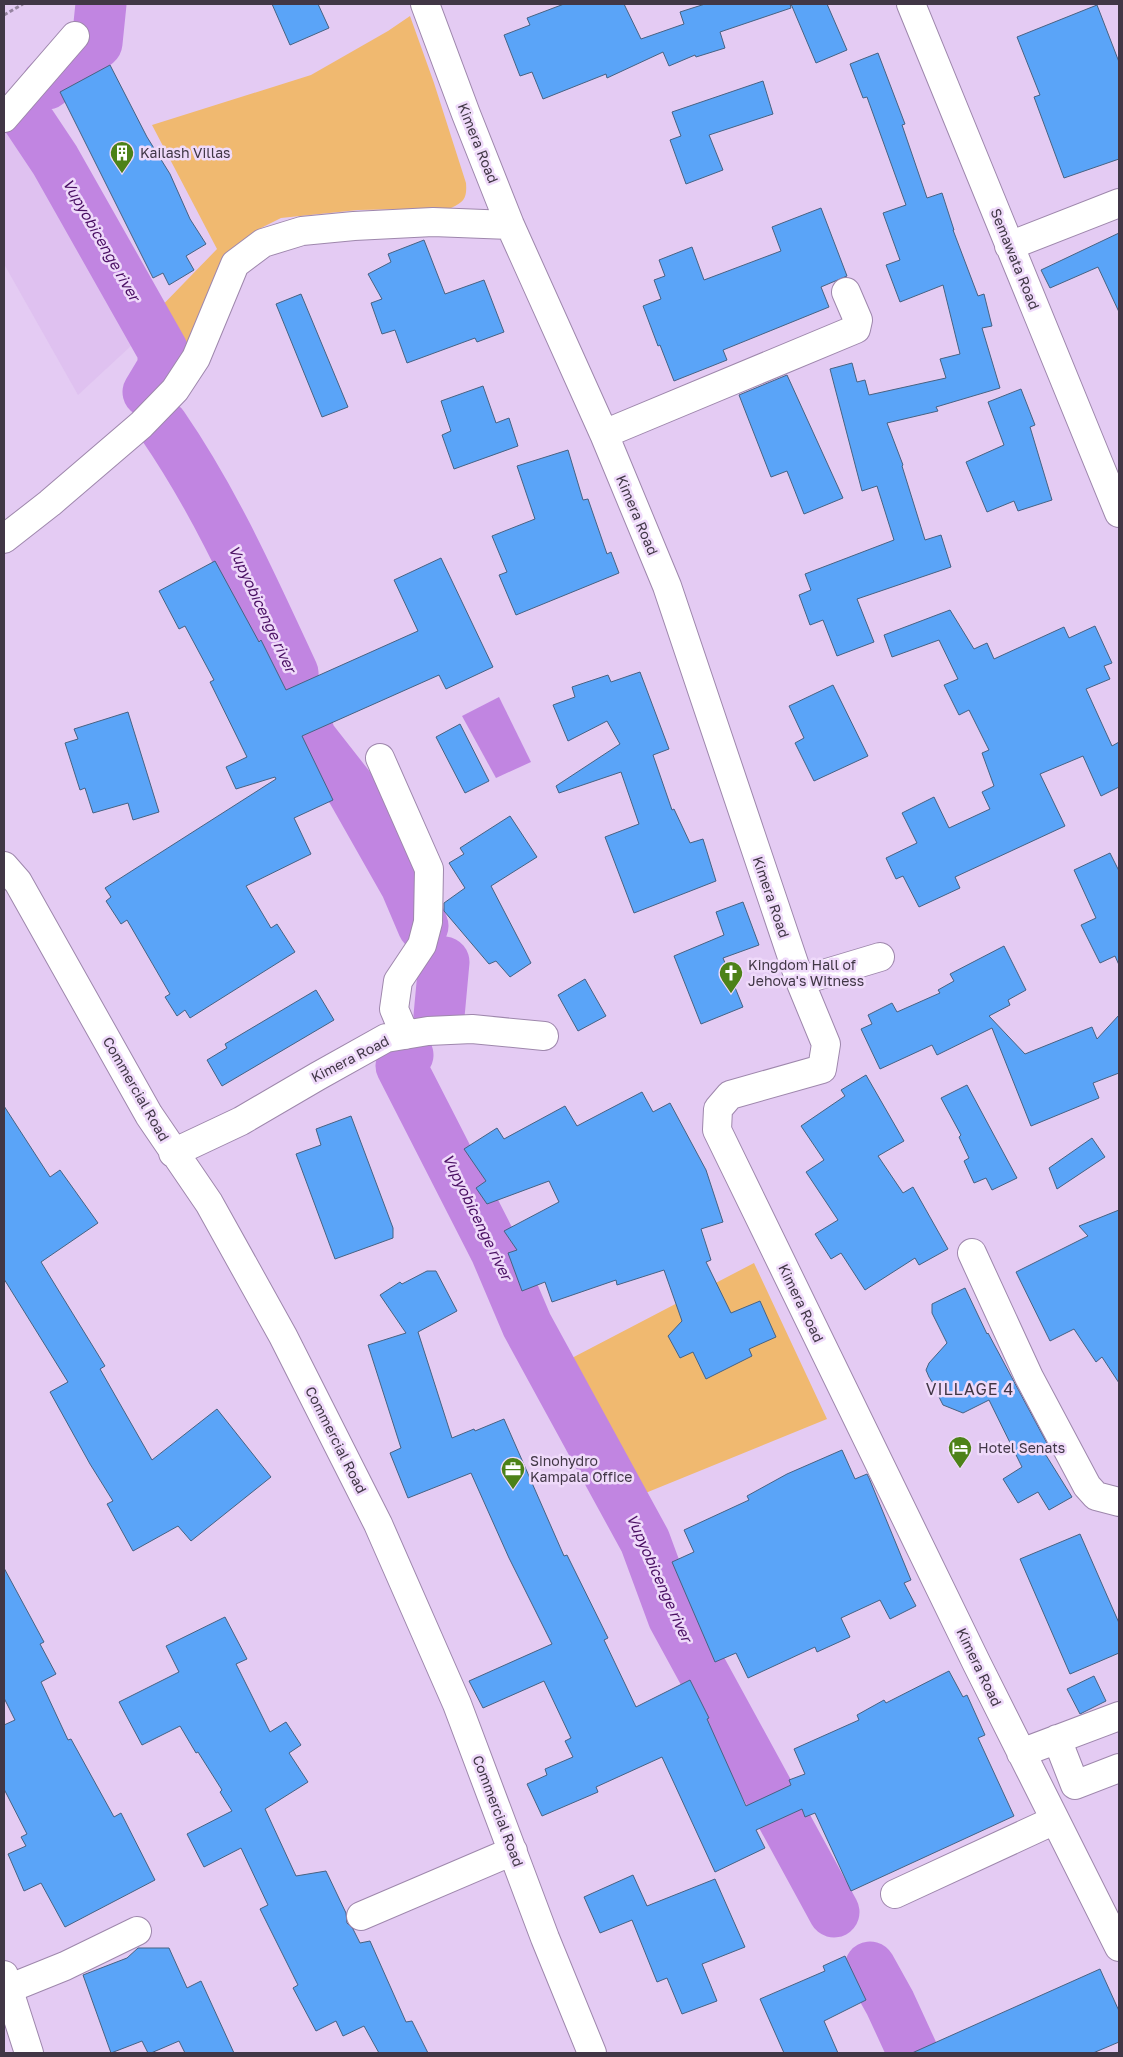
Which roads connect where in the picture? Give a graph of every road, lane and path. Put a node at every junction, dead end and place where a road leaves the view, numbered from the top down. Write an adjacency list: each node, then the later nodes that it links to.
1 (23, 4): 4 (path)
2 (425, 4): 8 (street, Kimera Road)
3 (912, 4): 9 (street, Semawata Road)
4 (4, 15)
5 (75, 36): 6 (street)
6 (4, 118)
7 (1119, 204): 9 (street)
8 (510, 225): 11 (street, Kimera Road); 13 (street)
9 (1009, 246): 12 (street, Semawata Road)
10 (846, 292): 11 (street)
11 (604, 434): 17 (street, Kimera Road)
12 (1119, 513)
13 (4, 539)
14 (380, 758): 18 (street)
15 (4, 866): 20 (street, Commercial Road)
16 (880, 957): 17 (street)
17 (800, 981): 25 (street, Kimera Road)
18 (405, 1035): 19 (street, Kimera Road); 20 (street, Kimera Road)
19 (544, 1036)
20 (173, 1153): 28 (street, Commercial Road)
21 (972, 1253): 22 (street)
22 (1119, 1502)
23 (1119, 1716): 24 (street)
24 (1056, 1739): 25 (street); 26 (street)
25 (1021, 1753): 27 (street, Kimera Road)
26 (1119, 1768)
27 (1055, 1820): 29 (street); 32 (street, Kimera Road)
28 (513, 1851): 30 (street); 35 (street, Commercial Road)
29 (895, 1894)
30 (361, 1916)
31 (137, 1931): 33 (street)
32 (1119, 1947)
33 (6, 1982): 34 (street)
34 (24, 2051)
35 (592, 2053)

